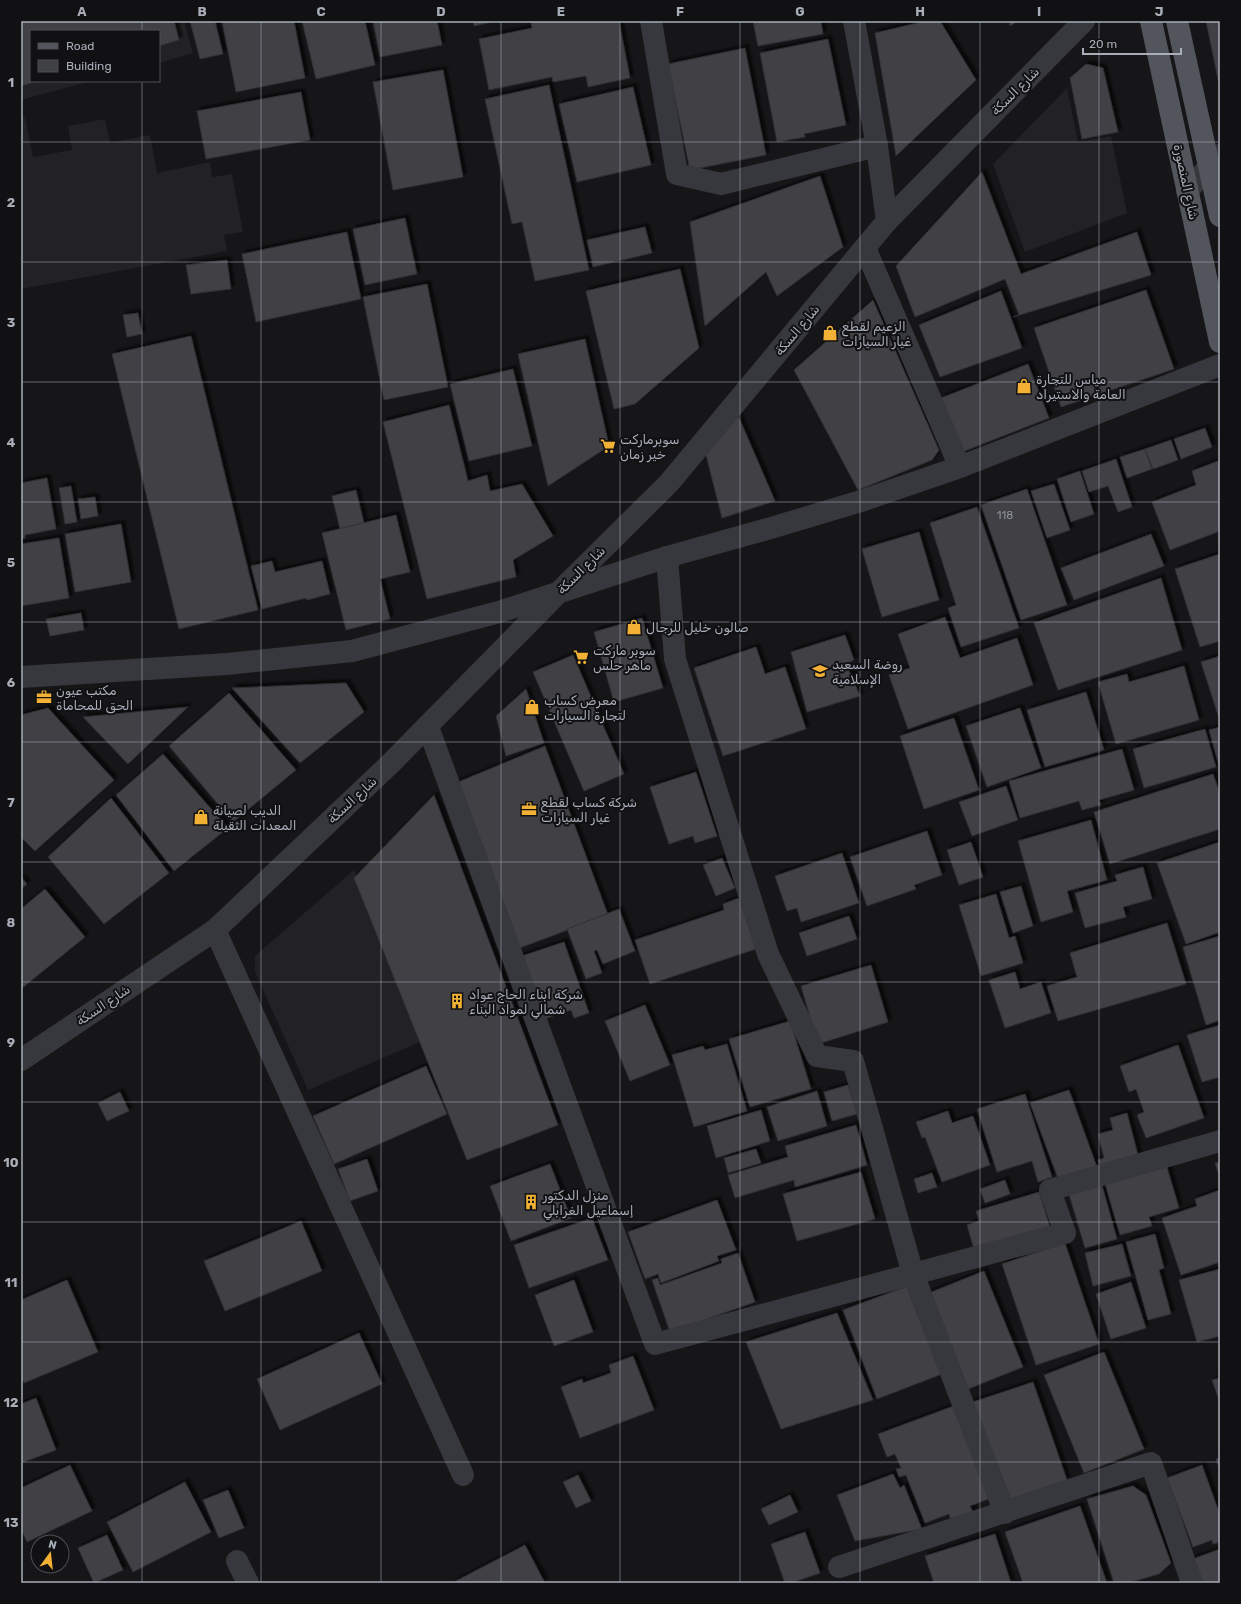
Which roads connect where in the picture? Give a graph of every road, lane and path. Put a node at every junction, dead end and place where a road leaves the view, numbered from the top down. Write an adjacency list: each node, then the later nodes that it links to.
1 (651, 21): 6 (street)
2 (854, 21): 6 (street)
3 (1084, 21): 10 (street, شارع السكة)
4 (1151, 21): 8 (main road, شارع المنصورة)
5 (1177, 21): 7 (main road)
6 (877, 146): 10 (street)
7 (1215, 161): 8 (street); 9 (main road)
8 (1188, 191): 12 (main road, شارع المنصورة)
9 (1220, 216)
10 (887, 221): 11 (street, شارع السكة)
11 (865, 248): 15 (street); 17 (street, شارع السكة)
12 (1218, 321): 13 (main road, شارع المنصورة)
13 (1220, 342)
14 (1220, 365): 15 (street)
15 (960, 467): 16 (street)
16 (667, 557): 17 (street); 23 (street)
17 (560, 591): 18 (street); 19 (street, شارع السكة)
18 (21, 677)
19 (428, 726): 20 (street, شارع السكة); 23 (street)
20 (215, 930): 21 (street, شارع السكة); 24 (street)
21 (21, 1060)
22 (1220, 1141): 23 (street)
23 (913, 1274): 25 (street)
24 (463, 1475)
25 (1005, 1513): 27 (street); 29 (street)
26 (237, 1561): 28 (street)
27 (839, 1567)
28 (248, 1583)
29 (1192, 1583)

